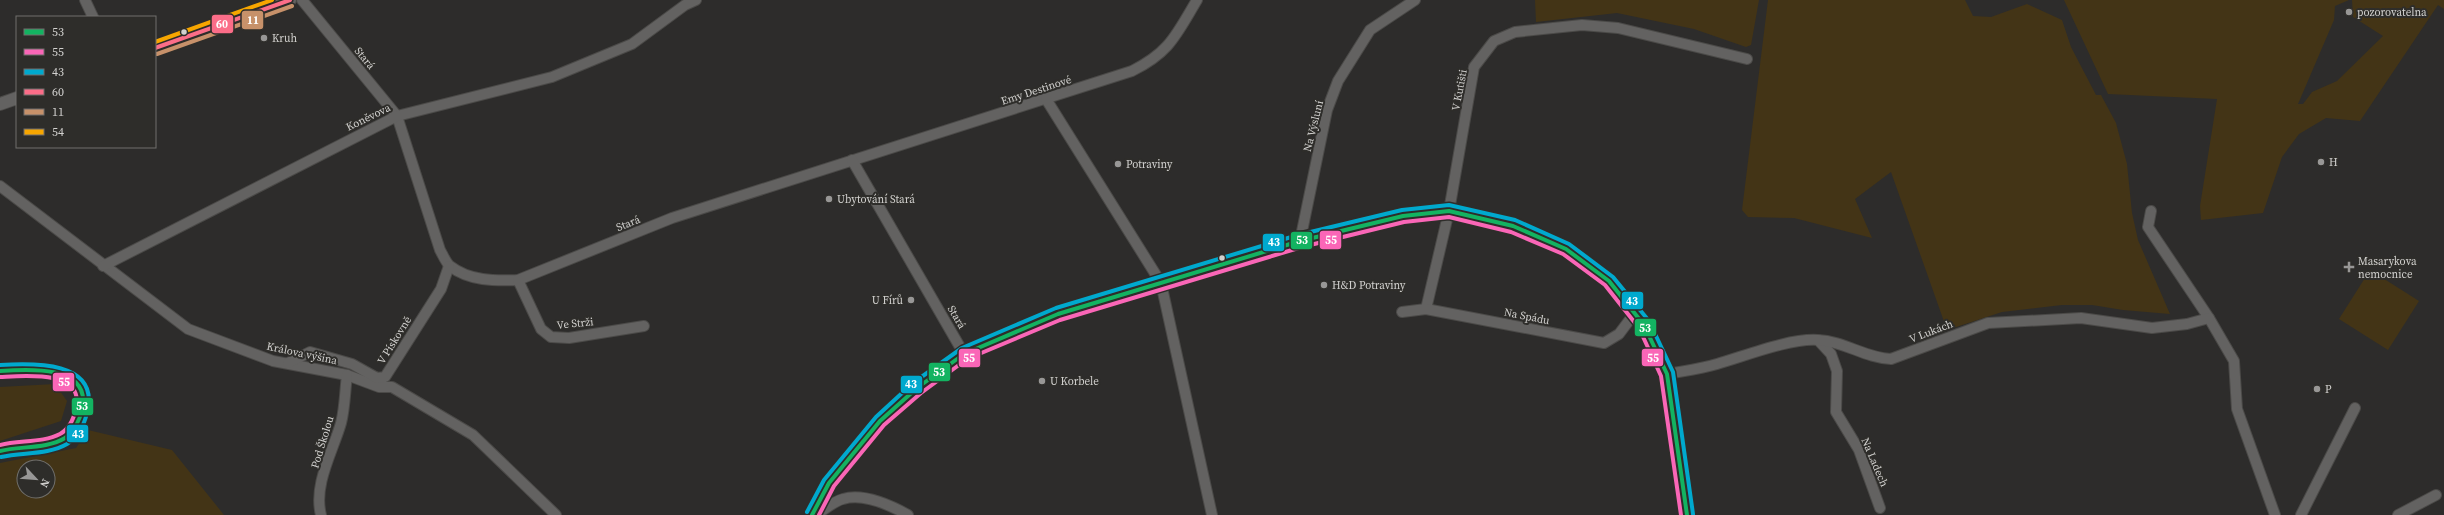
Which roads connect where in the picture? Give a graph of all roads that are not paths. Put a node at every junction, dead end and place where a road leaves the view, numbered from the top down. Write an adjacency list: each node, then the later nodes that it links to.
1 (85, 0): 8 (street)
2 (260, 0): 9 (street)
3 (290, 0): 9 (street)
4 (302, 0): 15 (street, Stará)
5 (696, 0): 15 (street, Koněvova)
6 (1196, 0): 13 (street, Emy Destinové)
7 (1415, 0): 20 (street, Na Výsluní)
8 (93, 16)
9 (243, 16): 10 (street)
10 (156, 48)
11 (1747, 59): 18 (street, V Kutišti)
12 (16, 98): 14 (street)
13 (1046, 99): 16 (street, Emy Destinové); 24 (street)
14 (0, 104)
15 (397, 116): 21 (street, Koněvova); 22 (street, Stará)
16 (852, 160): 23 (street, Stará); 31 (street, Stará)
17 (0, 186): 21 (street, Králova výšina)
18 (1449, 211): 20 (street); 25 (street, V Kutišti); 27 (street)
19 (2151, 211): 28 (street)
20 (1300, 241): 24 (street)
21 (103, 266): 32 (street, Králova výšina)
22 (449, 266): 23 (street, Stará); 32 (street, V Pískovně)
23 (518, 280): 29 (street, Ve Strži)
24 (1161, 283): 31 (street); 45 (street)
25 (1426, 309): 26 (street, Na Spádu); 27 (street, Na Spádu)
26 (1402, 312)
27 (1634, 314): 34 (street)
28 (2210, 318): 30 (street, V Lukách); 47 (street)
29 (644, 326)
30 (1818, 340): 34 (street, V Lukách); 39 (street, Na Ladech)
31 (964, 354): 42 (street)
32 (288, 363): 35 (street, Králova výšina)
33 (0, 371): 37 (street)
34 (1666, 374): 46 (street)
35 (347, 375): 40 (street, Pod Školou); 41 (street, Králova výšina)
36 (2355, 408): 48 (street)
37 (0, 451)
38 (2436, 495): 49 (street)
39 (1880, 508)
40 (321, 515)
41 (556, 515)
42 (812, 515)
43 (816, 515): 44 (street)
44 (908, 515)
45 (1212, 515)
46 (1687, 515)
47 (2276, 515)
48 (2301, 515)
49 (2398, 515)

